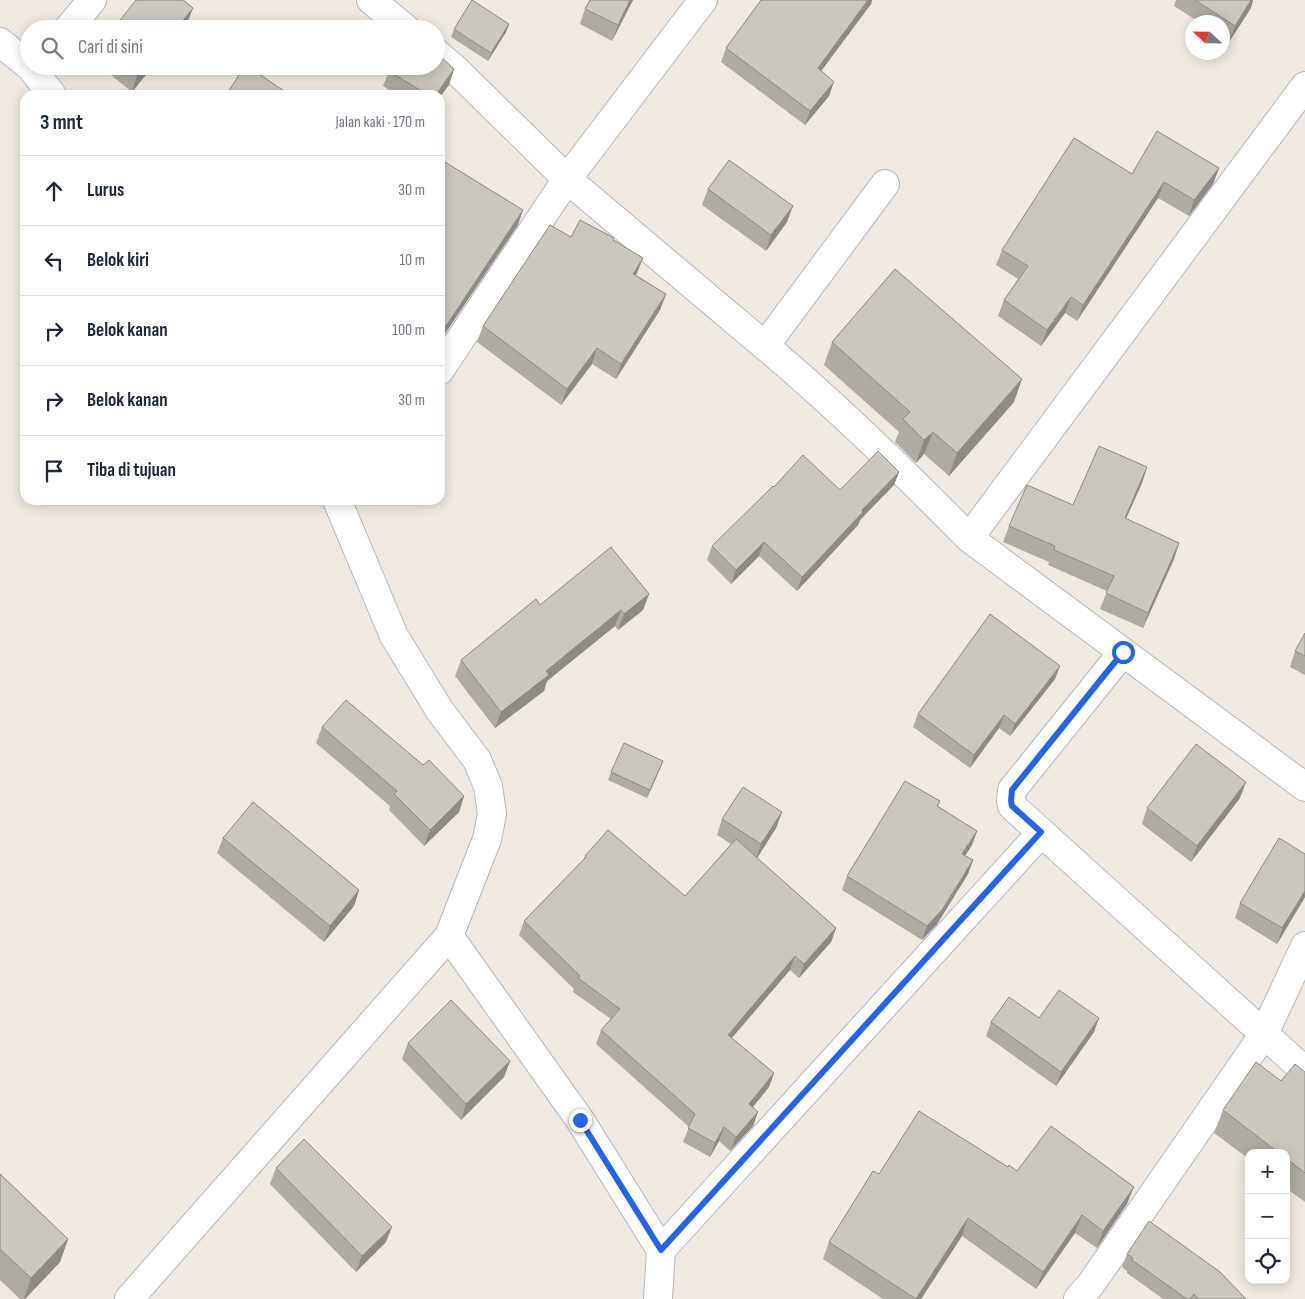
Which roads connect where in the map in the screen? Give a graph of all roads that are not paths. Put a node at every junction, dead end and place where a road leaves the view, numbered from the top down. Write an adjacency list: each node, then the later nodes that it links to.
1 (92, 0): 4 (street)
2 (371, 0): 5 (street)
3 (703, 0): 12 (street)
4 (75, 20)
5 (395, 20)
6 (0, 42): 7 (street)
7 (20, 58)
8 (445, 61): 12 (street)
9 (38, 75): 11 (street)
10 (1305, 86): 17 (street)
11 (48, 90)
12 (566, 179): 14 (street); 15 (street)
13 (886, 184): 14 (street)
14 (766, 346): 17 (street)
15 (445, 362)
16 (340, 505): 21 (street)
17 (969, 538): 18 (street)
18 (1123, 652): 19 (street); 20 (street)
19 (1305, 787)
20 (1041, 832): 23 (street); 25 (street)
21 (449, 936): 25 (street); 26 (street)
22 (1305, 946): 23 (street)
23 (1264, 1034): 24 (street); 28 (street)
24 (1305, 1071)
25 (661, 1250): 27 (street)
26 (129, 1299)
27 (658, 1299)
28 (1078, 1299)

